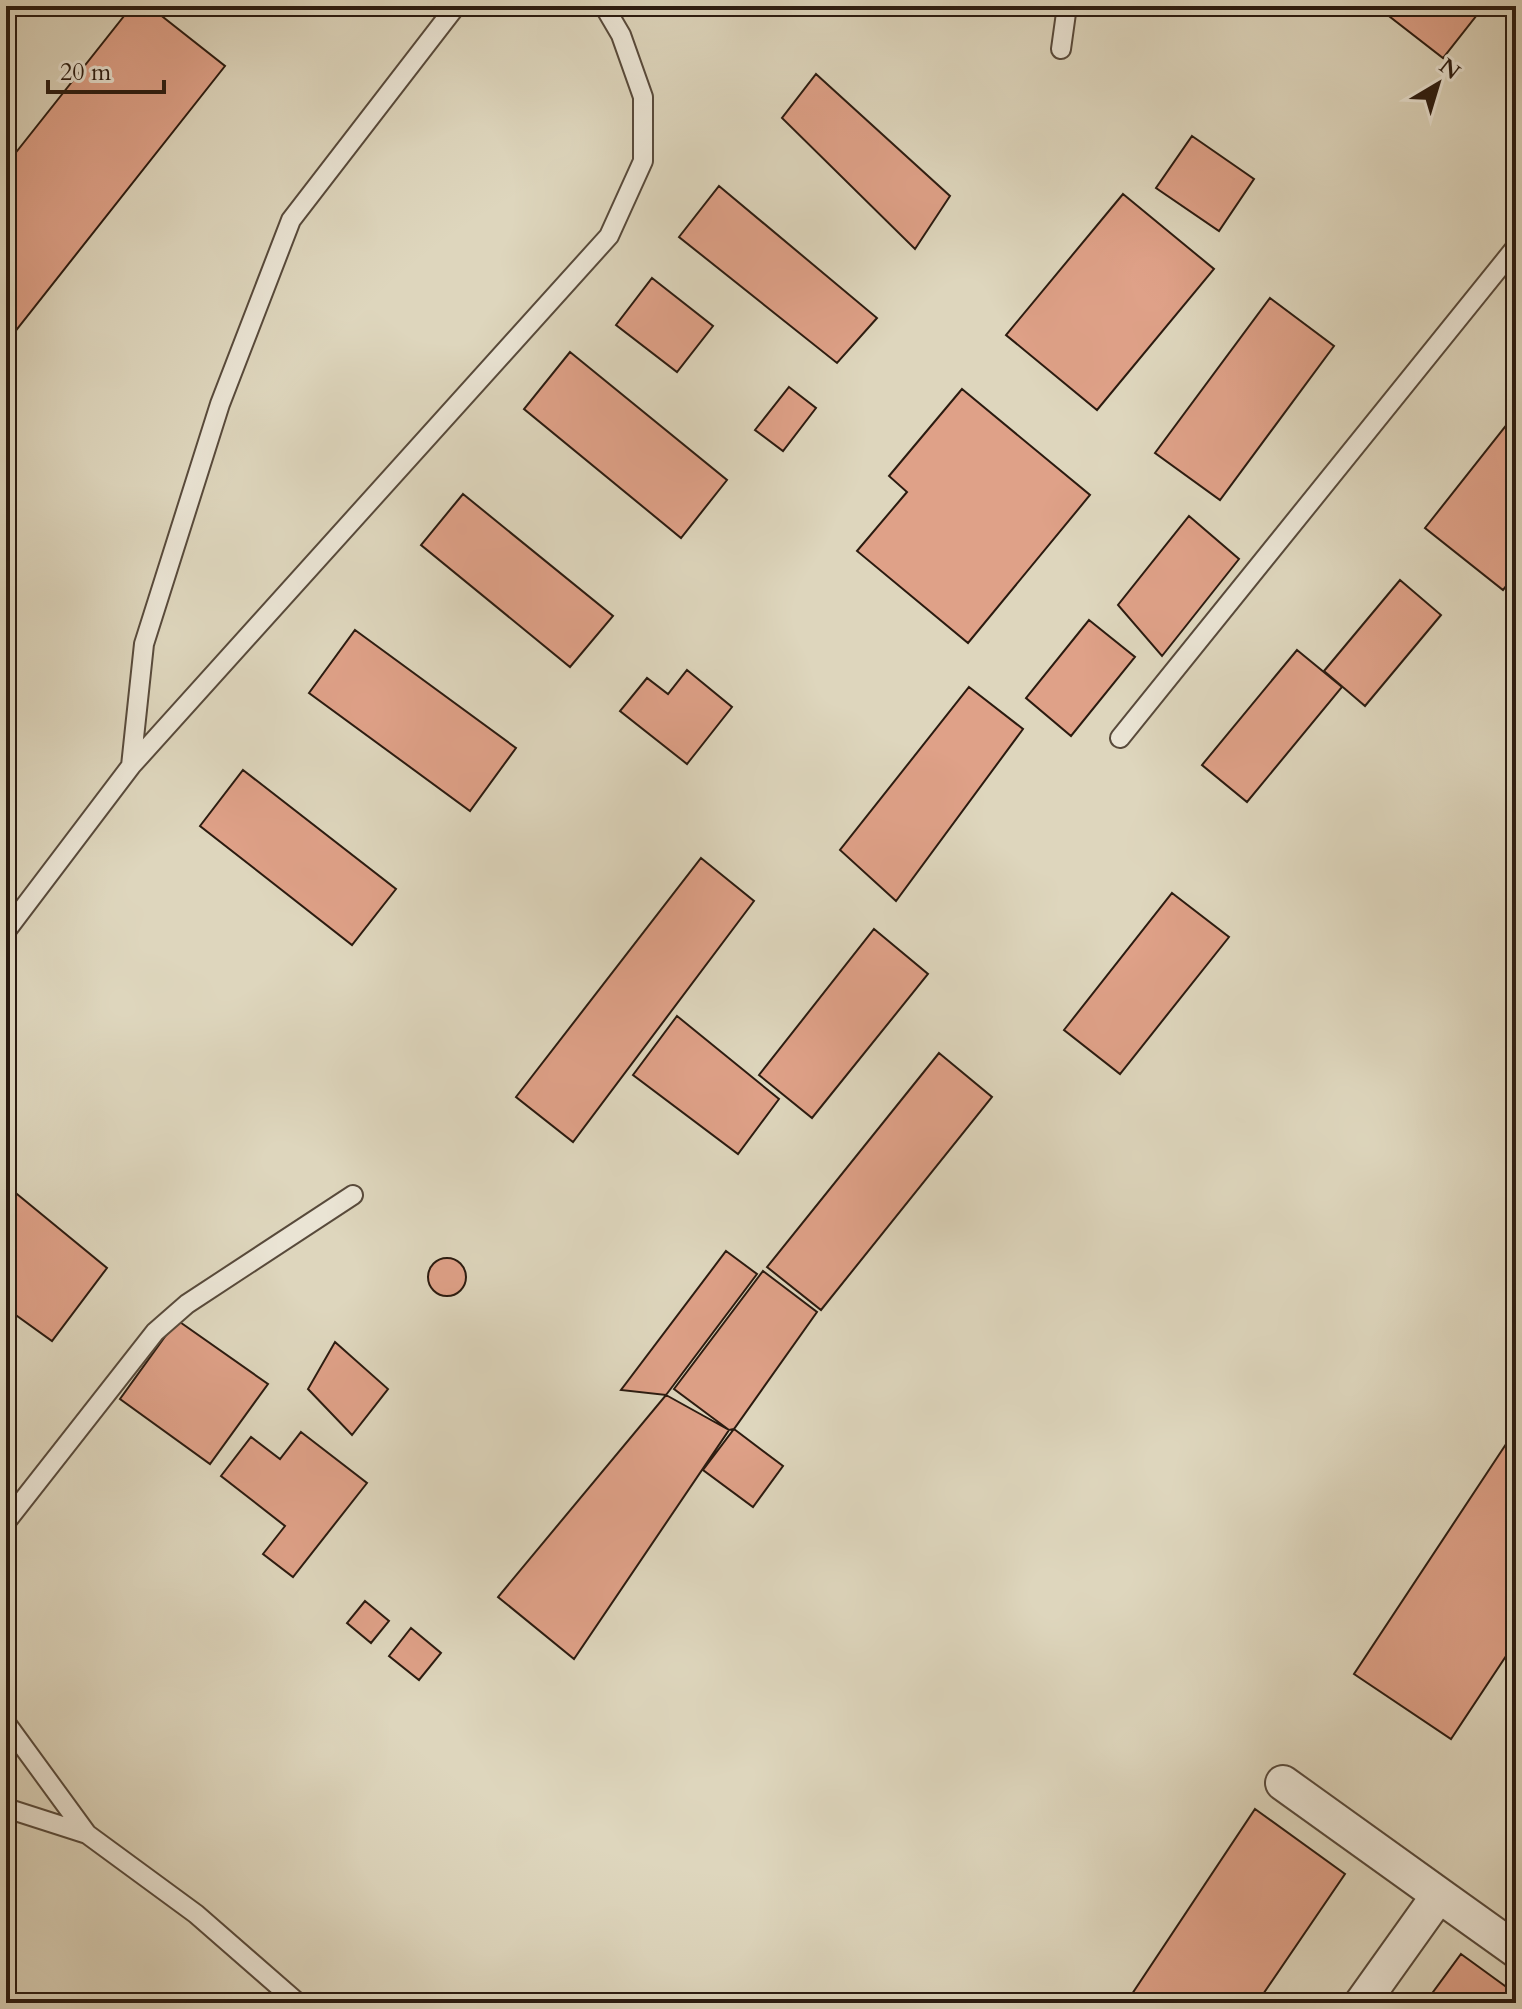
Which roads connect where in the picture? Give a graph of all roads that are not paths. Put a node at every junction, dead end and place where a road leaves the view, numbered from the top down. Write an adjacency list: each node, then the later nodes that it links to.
1 (456, 6): 7 (lane)
2 (604, 6): 7 (lane)
3 (1067, 6): 4 (lane)
4 (1061, 49)
5 (1516, 247): 6 (lane)
6 (1120, 738)
7 (131, 766): 8 (lane)
8 (6, 931)
9 (353, 1195): 10 (lane)
10 (6, 1522)
11 (6, 1723): 14 (lane)
12 (1283, 1783): 15 (street)
13 (6, 1808): 14 (lane)
14 (87, 1834): 17 (lane)
15 (1439, 1895): 16 (street); 18 (street)
16 (1516, 1950)
17 (298, 2003)
18 (1362, 2003)

